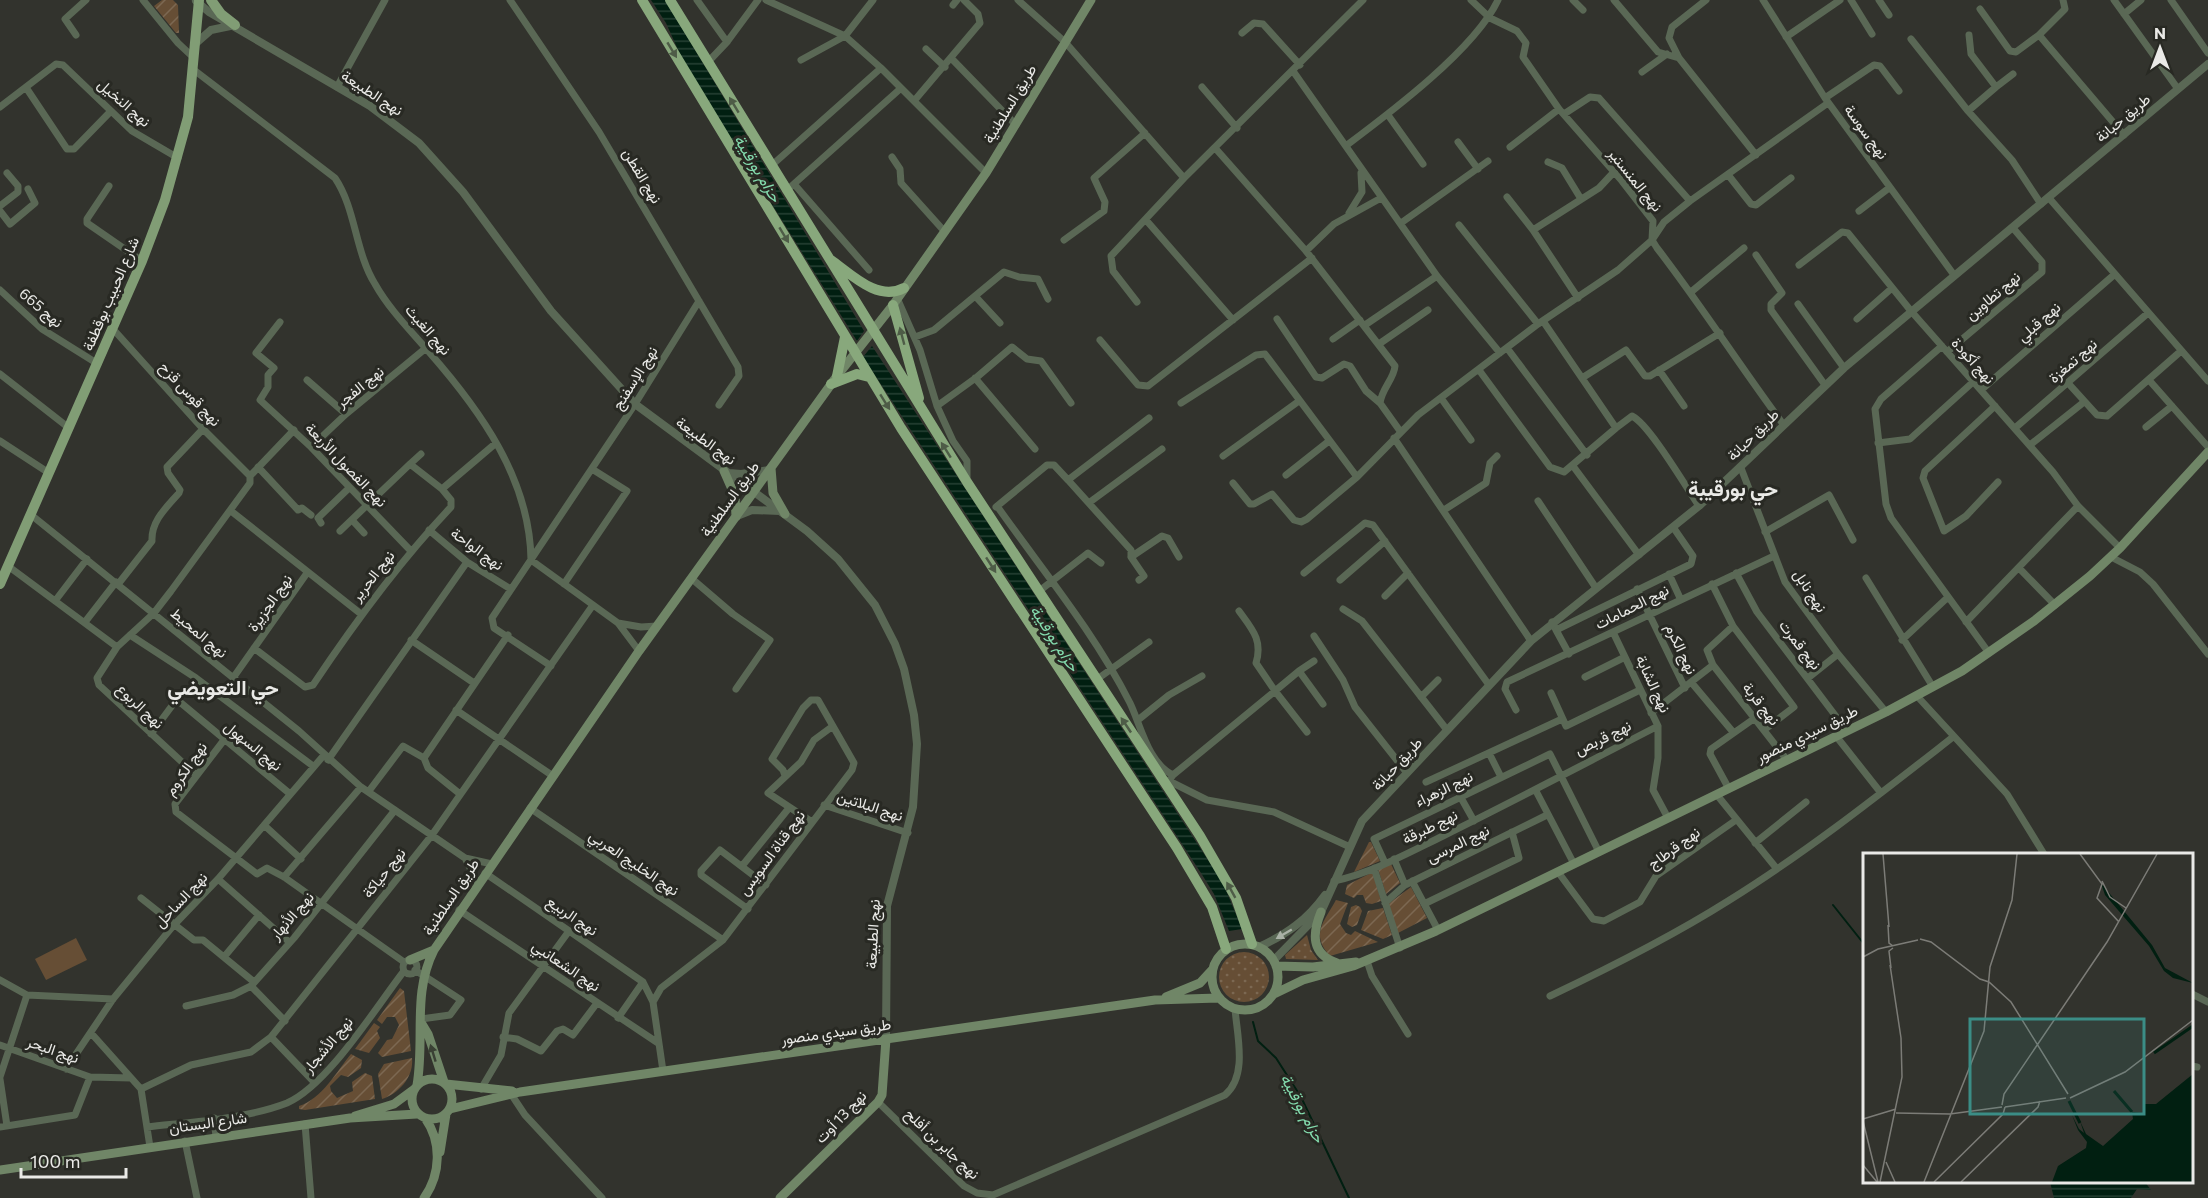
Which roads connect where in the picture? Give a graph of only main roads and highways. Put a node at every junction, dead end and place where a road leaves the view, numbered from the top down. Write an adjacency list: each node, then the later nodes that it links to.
1 (211, 0): 6 (main road)
2 (642, 0): 11 (highway, one-way to 11)
3 (670, 0): 7 (highway, one-way to 3)
4 (1091, 0): 8 (main road, طريق السلطنية)
5 (197, 1): 21 (main road, شارع الحبيب بوقطفة)
6 (235, 25)
7 (827, 258): 8 (highway); 10 (highway)
8 (904, 288): 9 (main road, طريق السلطنية)
9 (895, 301): 10 (main road, طريق السلطنية); 15 (highway, one-way to 9)
10 (873, 332): 12 (main road, طريق السلطنية); 15 (highway)
11 (845, 337): 12 (highway); 14 (highway)
12 (855, 354): 13 (highway); 14 (main road, طريق السلطنية)
13 (869, 376): 14 (highway); 24 (highway, one-way to 24)
14 (834, 380): 17 (main road, طريق السلطنية)
15 (921, 409): 23 (highway, one-way to 15)
16 (2208, 452): 26 (main road, طريق سيدي منصور)
17 (770, 469): 19 (main road); 20 (main road, طريق السلطنية)
18 (725, 472): 20 (main road)
19 (784, 513)
20 (736, 517): 25 (main road, طريق السلطنية)
21 (1, 580)
22 (1321, 912): 28 (main road)
23 (1256, 945): 24 (main road); 27 (main road)
24 (1226, 949): 30 (main road)
25 (434, 950): 29 (main road); 34 (main road, طريق السلطنية)
26 (1366, 962): 28 (main road, طريق سيدي منصور); 31 (main road, طريق سيدي منصور)
27 (1275, 963): 28 (main road, طريق سيدي منصور); 31 (main road)
28 (1339, 963)
29 (406, 964)
30 (1212, 970): 32 (main road); 33 (main road, طريق سيدي منصور)
31 (1274, 994): 32 (main road)
32 (1218, 998): 33 (main road, طريق سيدي منصور)
33 (1155, 1000): 35 (main road, طريق سيدي منصور)
34 (422, 1021): 36 (main road, طريق السلطنية, one-way to 34); 37 (main road, طريق السلطنية)
35 (886, 1039): 38 (main road, طريق سيدي منصور); 45 (main road, نهج 13 أوت)
36 (445, 1083): 37 (main road); 38 (main road, طريق سيدي منصور); 39 (main road)
37 (415, 1087): 40 (main road); 41 (main road, شارع البستان)
38 (513, 1093): 39 (main road, طريق سيدي منصور)
39 (448, 1111): 40 (main road); 42 (main road)
40 (421, 1116): 41 (main road, شارع البستان); 42 (main road)
41 (350, 1118): 43 (main road, شارع البستان)
42 (437, 1159): 44 (main road)
43 (0, 1170)
44 (423, 1198)
45 (780, 1198)

